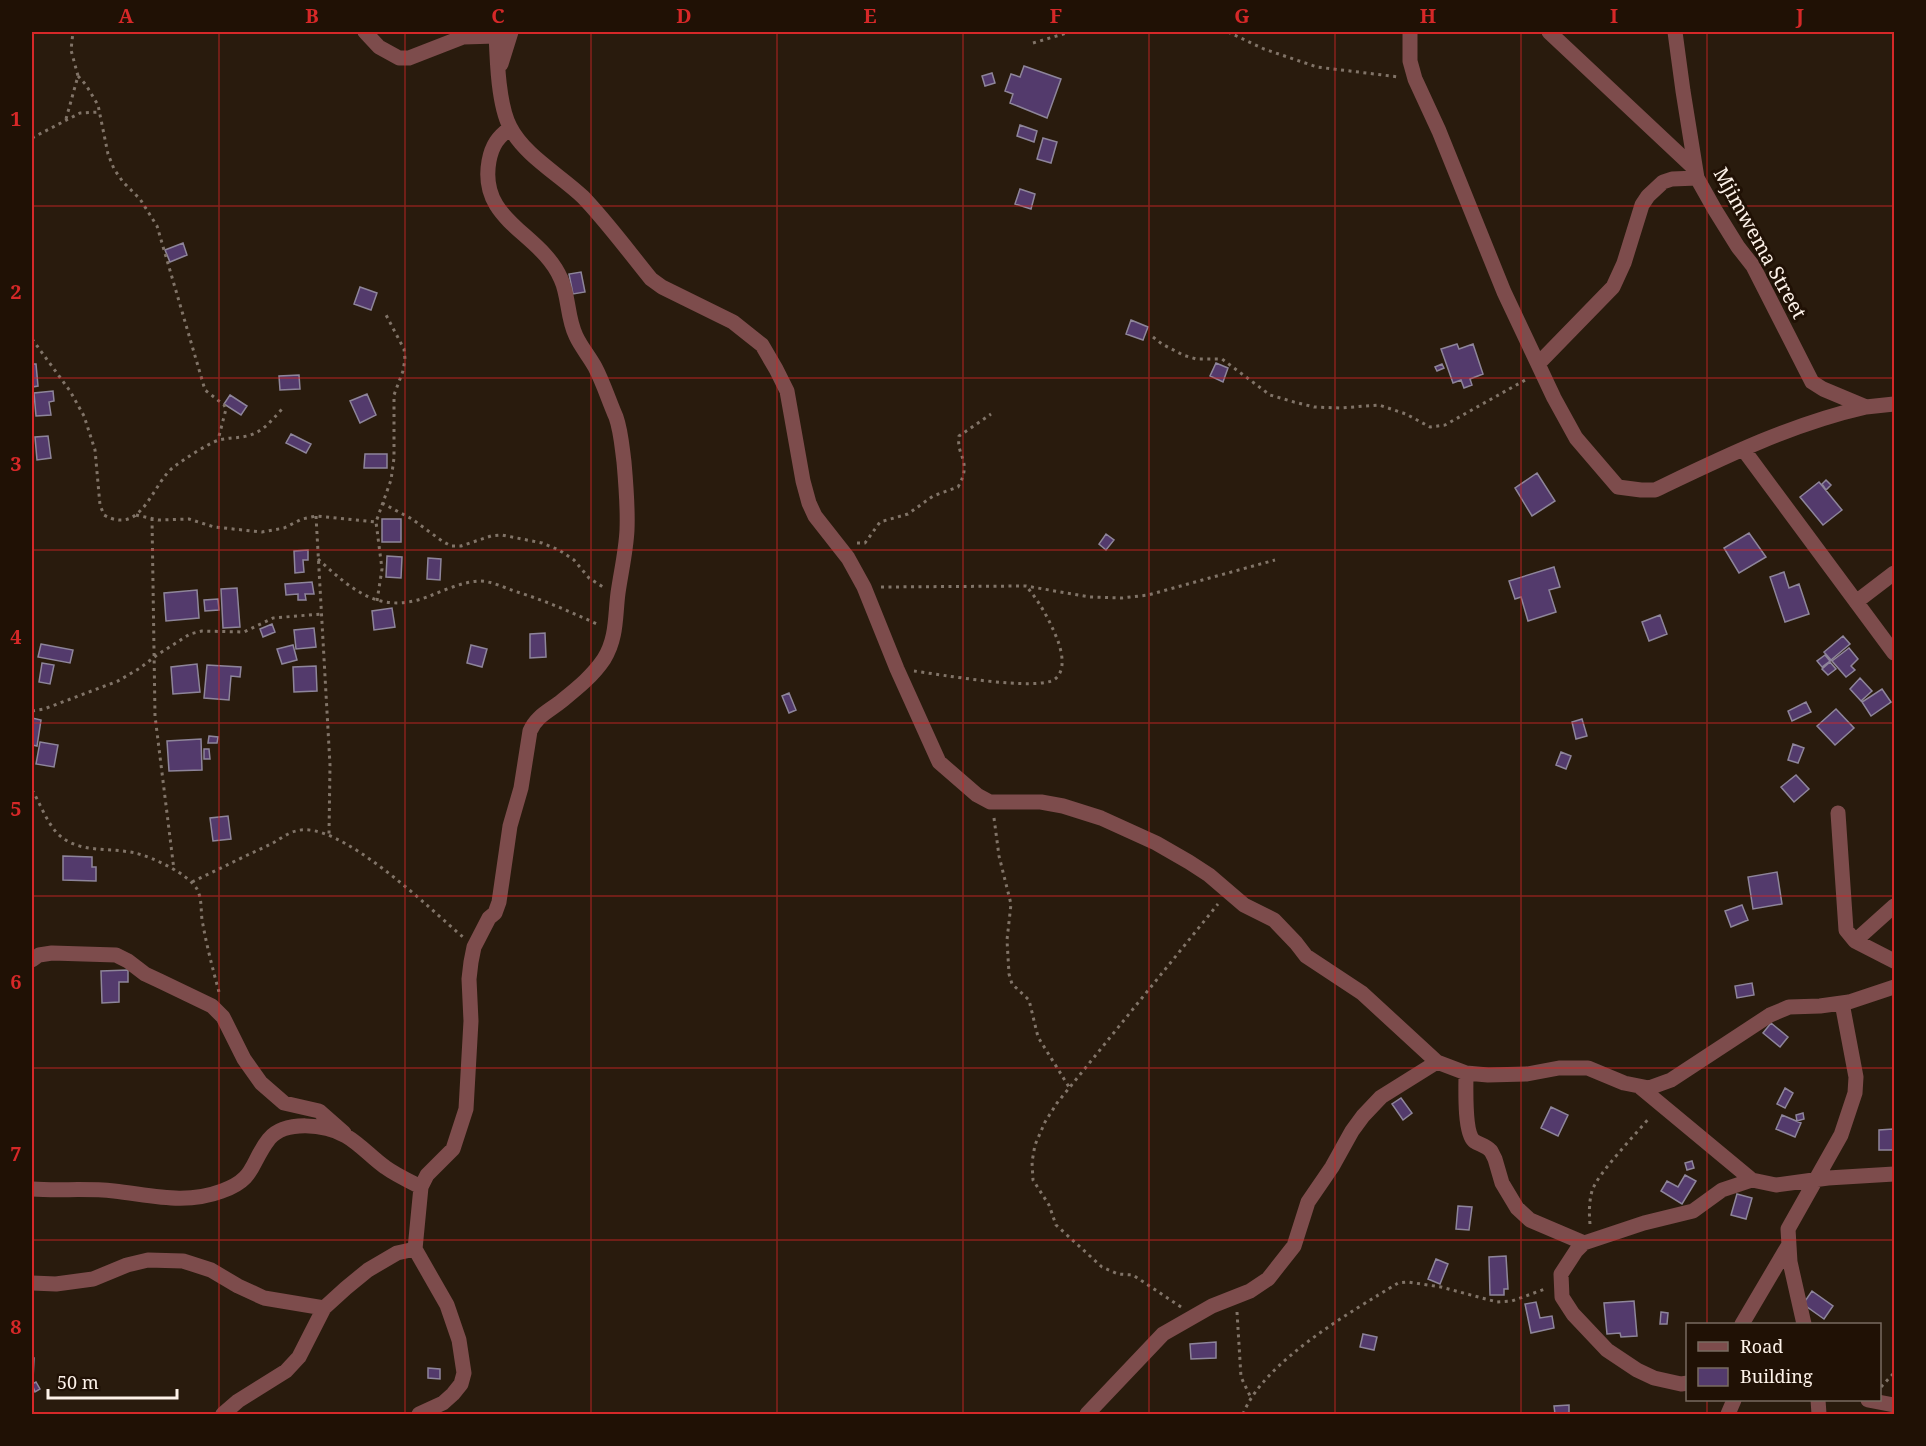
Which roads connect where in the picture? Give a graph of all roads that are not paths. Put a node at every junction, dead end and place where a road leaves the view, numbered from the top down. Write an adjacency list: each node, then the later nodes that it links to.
1 (365, 32): 6 (street)
2 (511, 32): 7 (street)
3 (1410, 32): 10 (street)
4 (1549, 32): 9 (street)
5 (1675, 32): 9 (street, Mjimwema Street)
6 (496, 34): 7 (street)
7 (499, 69): 8 (street)
8 (510, 128): 24 (street); 31 (street)
9 (1696, 173): 10 (street); 12 (street, Mjimwema Street)
10 (1540, 368): 13 (street)
11 (1894, 404): 12 (street, Mjimwema Street)
12 (1866, 407): 13 (street)
13 (1743, 449): 15 (street)
14 (1894, 573): 15 (street)
15 (1856, 602): 16 (street)
16 (1894, 653)
17 (1838, 813): 19 (street)
18 (1894, 906): 19 (street)
19 (1855, 941): 21 (street)
20 (32, 960): 27 (street)
21 (1894, 961)
22 (1894, 987): 23 (street)
23 (1842, 1003): 26 (street); 30 (street)
24 (1437, 1062): 25 (street); 45 (street)
25 (1466, 1073): 26 (street); 33 (street)
26 (1640, 1088): 29 (street)
27 (346, 1136): 31 (street); 32 (street)
28 (1894, 1174): 30 (street)
29 (1752, 1180): 30 (street); 33 (street)
30 (1816, 1180): 34 (street)
31 (421, 1187): 35 (street)
32 (32, 1189)
33 (1588, 1242): 40 (street)
34 (1788, 1246): 38 (street); 39 (street)
35 (415, 1249): 37 (street); 44 (street)
36 (32, 1283): 37 (street)
37 (324, 1308): 43 (street)
38 (1743, 1323)
39 (1804, 1323)
40 (1686, 1383)
41 (1873, 1401): 42 (street)
42 (1894, 1405)
43 (223, 1414)
44 (419, 1414)
45 (1087, 1414)

